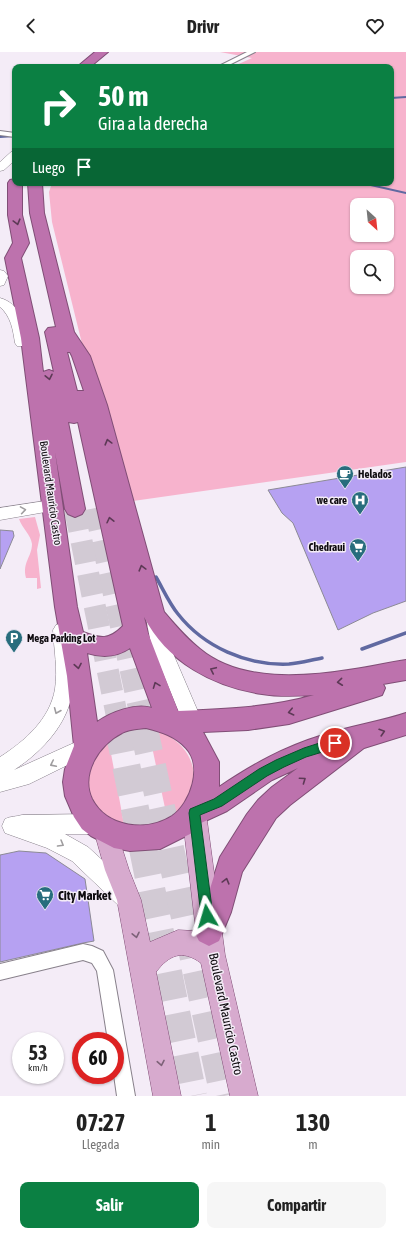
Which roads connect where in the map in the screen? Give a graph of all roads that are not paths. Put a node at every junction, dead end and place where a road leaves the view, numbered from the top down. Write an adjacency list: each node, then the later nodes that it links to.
1 (102, 52): 4 (highway)
2 (114, 52): 5 (highway)
3 (252, 52): 6 (street)
4 (87, 64)
5 (100, 64)
6 (226, 64)
7 (0, 127): 8 (street)
8 (12, 127)
9 (0, 132): 10 (street)
10 (12, 134)
11 (12, 157): 12 (street)
12 (0, 168)
13 (16, 186): 15 (highway, Boulevard Mauricio Castro, one-way to 15)
14 (35, 186): 16 (highway)
15 (21, 243): 21 (highway, Boulevard Mauricio Castro); 25 (highway, Boulevard Mauricio Castro, one-way to 25)
16 (44, 244): 20 (highway); 24 (highway)
17 (0, 274): 18 (street)
18 (0, 282)
19 (0, 302): 22 (street)
20 (66, 333): 27 (highway, one-way to 20); 28 (highway, one-way to 20)
21 (30, 338): 22 (highway); 29 (highway, Boulevard Mauricio Castro)
22 (27, 380): 23 (street)
23 (45, 507): 26 (street, one-way to 23); 36 (street, one-way to 36)
24 (95, 508)
25 (75, 509)
26 (0, 514)
27 (154, 614): 30 (highway, one-way to 27); 32 (street)
28 (135, 629): 29 (highway); 32 (highway, one-way to 28)
29 (73, 638): 35 (highway, Boulevard Mauricio Castro, one-way to 35)
30 (406, 670)
31 (406, 678): 32 (highway, one-way to 32)
32 (181, 721): 35 (highway); 38 (highway)
33 (406, 724): 34 (highway, one-way to 33)
34 (357, 738): 38 (highway); 42 (highway, one-way to 34)
35 (88, 746): 37 (street, one-way to 37); 40 (highway)
36 (0, 768)
37 (0, 783)
38 (194, 813): 40 (highway); 42 (main road, Boulevard Mauricio Castro)
39 (6, 827): 40 (street); 41 (street, one-way to 41)
40 (102, 827): 41 (main road)
41 (129, 900): 43 (main road, one-way to 43)
42 (211, 943): 43 (main road); 47 (main road, Boulevard Mauricio Castro)
43 (143, 969): 46 (main road, one-way to 46)
44 (0, 972): 45 (street)
45 (126, 1096)
46 (167, 1096)
47 (244, 1096)

